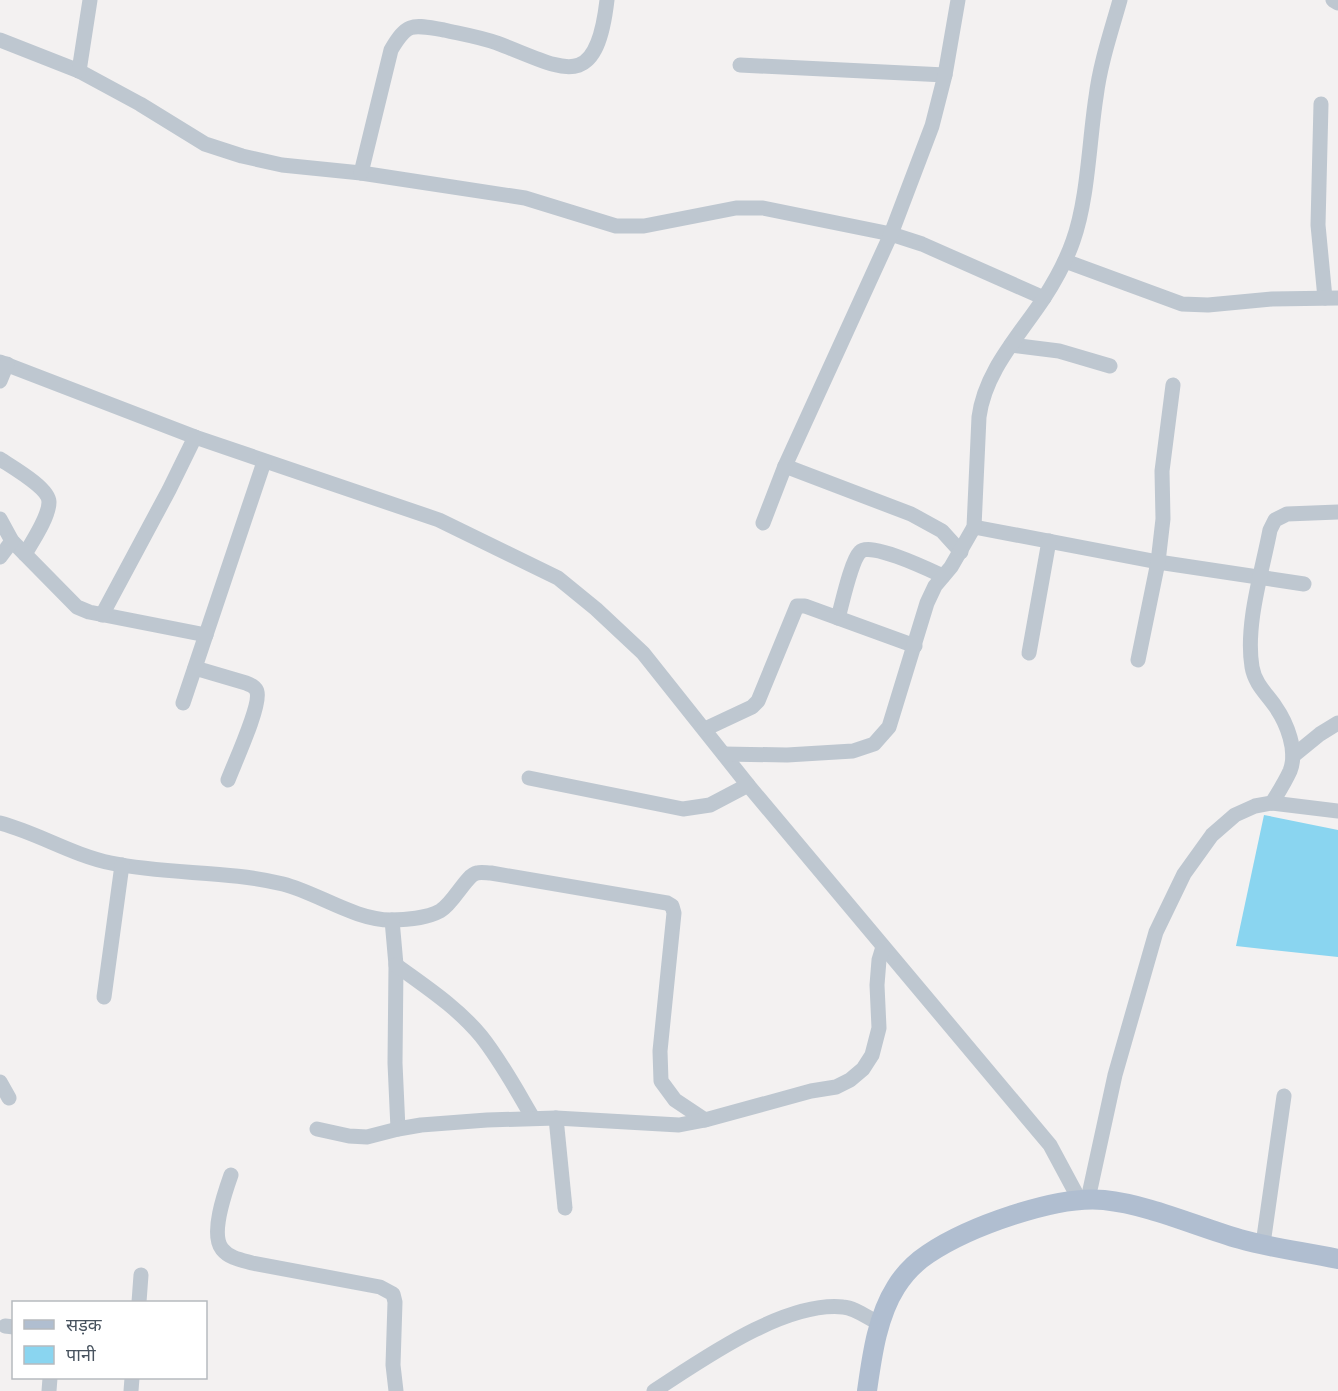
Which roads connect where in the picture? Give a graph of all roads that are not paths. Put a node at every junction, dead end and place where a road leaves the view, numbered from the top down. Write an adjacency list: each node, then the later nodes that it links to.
1 (90, 0): 9 (street)
2 (607, 0): 12 (street)
3 (958, 0): 10 (street)
4 (1120, 0): 14 (street)
5 (1333, 0): 6 (street)
6 (1338, 3)
7 (0, 40): 9 (street)
8 (740, 64): 10 (street)
9 (79, 71): 12 (street)
10 (945, 75): 13 (street)
11 (1321, 104): 16 (street)
12 (361, 173): 13 (street)
13 (891, 234): 15 (street); 25 (street)
14 (1065, 261): 15 (street); 16 (street)
15 (1044, 298): 17 (street)
16 (1331, 298)
17 (1011, 345): 19 (street); 29 (street)
18 (3, 363): 20 (street); 22 (street)
19 (1110, 366)
20 (0, 381)
21 (1173, 385): 35 (street)
22 (195, 437): 24 (street); 39 (street)
23 (0, 459): 33 (street)
24 (264, 462): 41 (street); 48 (street)
25 (785, 466): 28 (street); 32 (street)
26 (1338, 512): 37 (street)
27 (0, 519): 30 (street)
28 (763, 523)
29 (974, 526): 31 (street); 32 (street)
30 (12, 541): 33 (street); 34 (street)
31 (1049, 541): 35 (street); 43 (street)
32 (961, 552): 36 (street)
33 (25, 555): 39 (street)
34 (0, 557)
35 (1158, 562): 37 (street); 44 (street)
36 (944, 576): 40 (street); 42 (street)
37 (1261, 578): 38 (street); 50 (street)
38 (1304, 585)
39 (102, 615): 41 (street)
40 (838, 618): 42 (street); 48 (street)
41 (206, 635): 45 (street)
42 (915, 646): 49 (street)
43 (1029, 653)
44 (1138, 660)
45 (195, 668): 46 (street); 52 (street)
46 (183, 703)
47 (1338, 723): 50 (street)
48 (705, 729): 49 (street)
49 (724, 754): 53 (street)
50 (1293, 756): 54 (street)
51 (529, 778): 53 (street)
52 (228, 780)
53 (748, 784): 59 (street)
54 (1272, 803): 55 (street); 71 (street)
55 (1338, 811)
56 (0, 823): 57 (street)
57 (122, 865): 58 (street); 61 (street)
58 (392, 920): 60 (street); 67 (street)
59 (883, 947): 67 (street); 71 (street)
60 (396, 965): 65 (street); 69 (street)
61 (104, 997)
62 (0, 1082): 64 (street)
63 (1284, 1096): 73 (street)
64 (9, 1098)
65 (533, 1118): 66 (street); 69 (street)
66 (556, 1118): 67 (street); 72 (street)
67 (705, 1120)
68 (317, 1129): 69 (street)
69 (398, 1129)
70 (231, 1175): 78 (street)
71 (1083, 1199): 73 (main road); 77 (main road)
72 (565, 1208)
73 (1263, 1244): 74 (main road)
74 (1338, 1259)
75 (141, 1275): 76 (street)
76 (139, 1301)
77 (881, 1323): 79 (street); 80 (main road)
78 (396, 1391)
79 (654, 1391)
80 (867, 1391)

